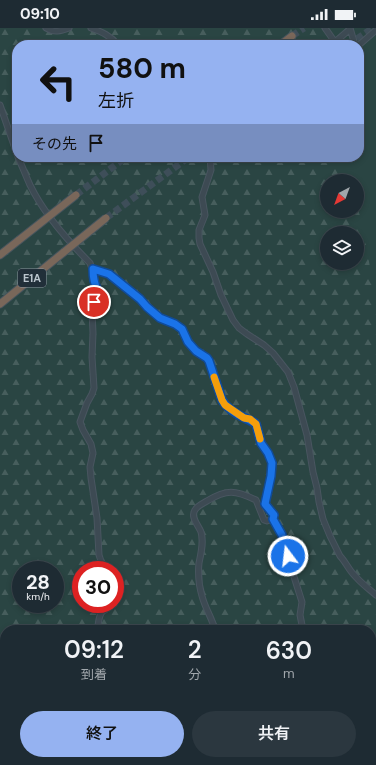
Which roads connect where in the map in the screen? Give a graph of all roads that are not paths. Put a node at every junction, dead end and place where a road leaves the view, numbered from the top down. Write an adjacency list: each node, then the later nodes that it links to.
1 (46, 28): 2 (street)
2 (69, 28)
3 (91, 28): 8 (street)
4 (325, 28): 10 (street)
5 (350, 29): 11 (street); 12 (street)
6 (376, 30): 13 (street)
7 (292, 36): 9 (highway)
8 (114, 40)
9 (287, 40)
10 (334, 40)
11 (339, 40)
12 (353, 40)
13 (364, 41)
14 (0, 105): 15 (street)
15 (12, 140)
16 (20, 162): 21 (street)
17 (210, 162): 25 (street)
18 (76, 195): 20 (highway, bridge)
19 (106, 218): 22 (highway, E1A, bridge)
20 (0, 255)
21 (93, 269): 23 (street); 24 (street)
22 (0, 304)
23 (273, 519): 28 (street); 29 (street)
24 (101, 561)
25 (376, 595)
26 (102, 613): 27 (street)
27 (98, 625)
28 (214, 625)
29 (302, 625)

